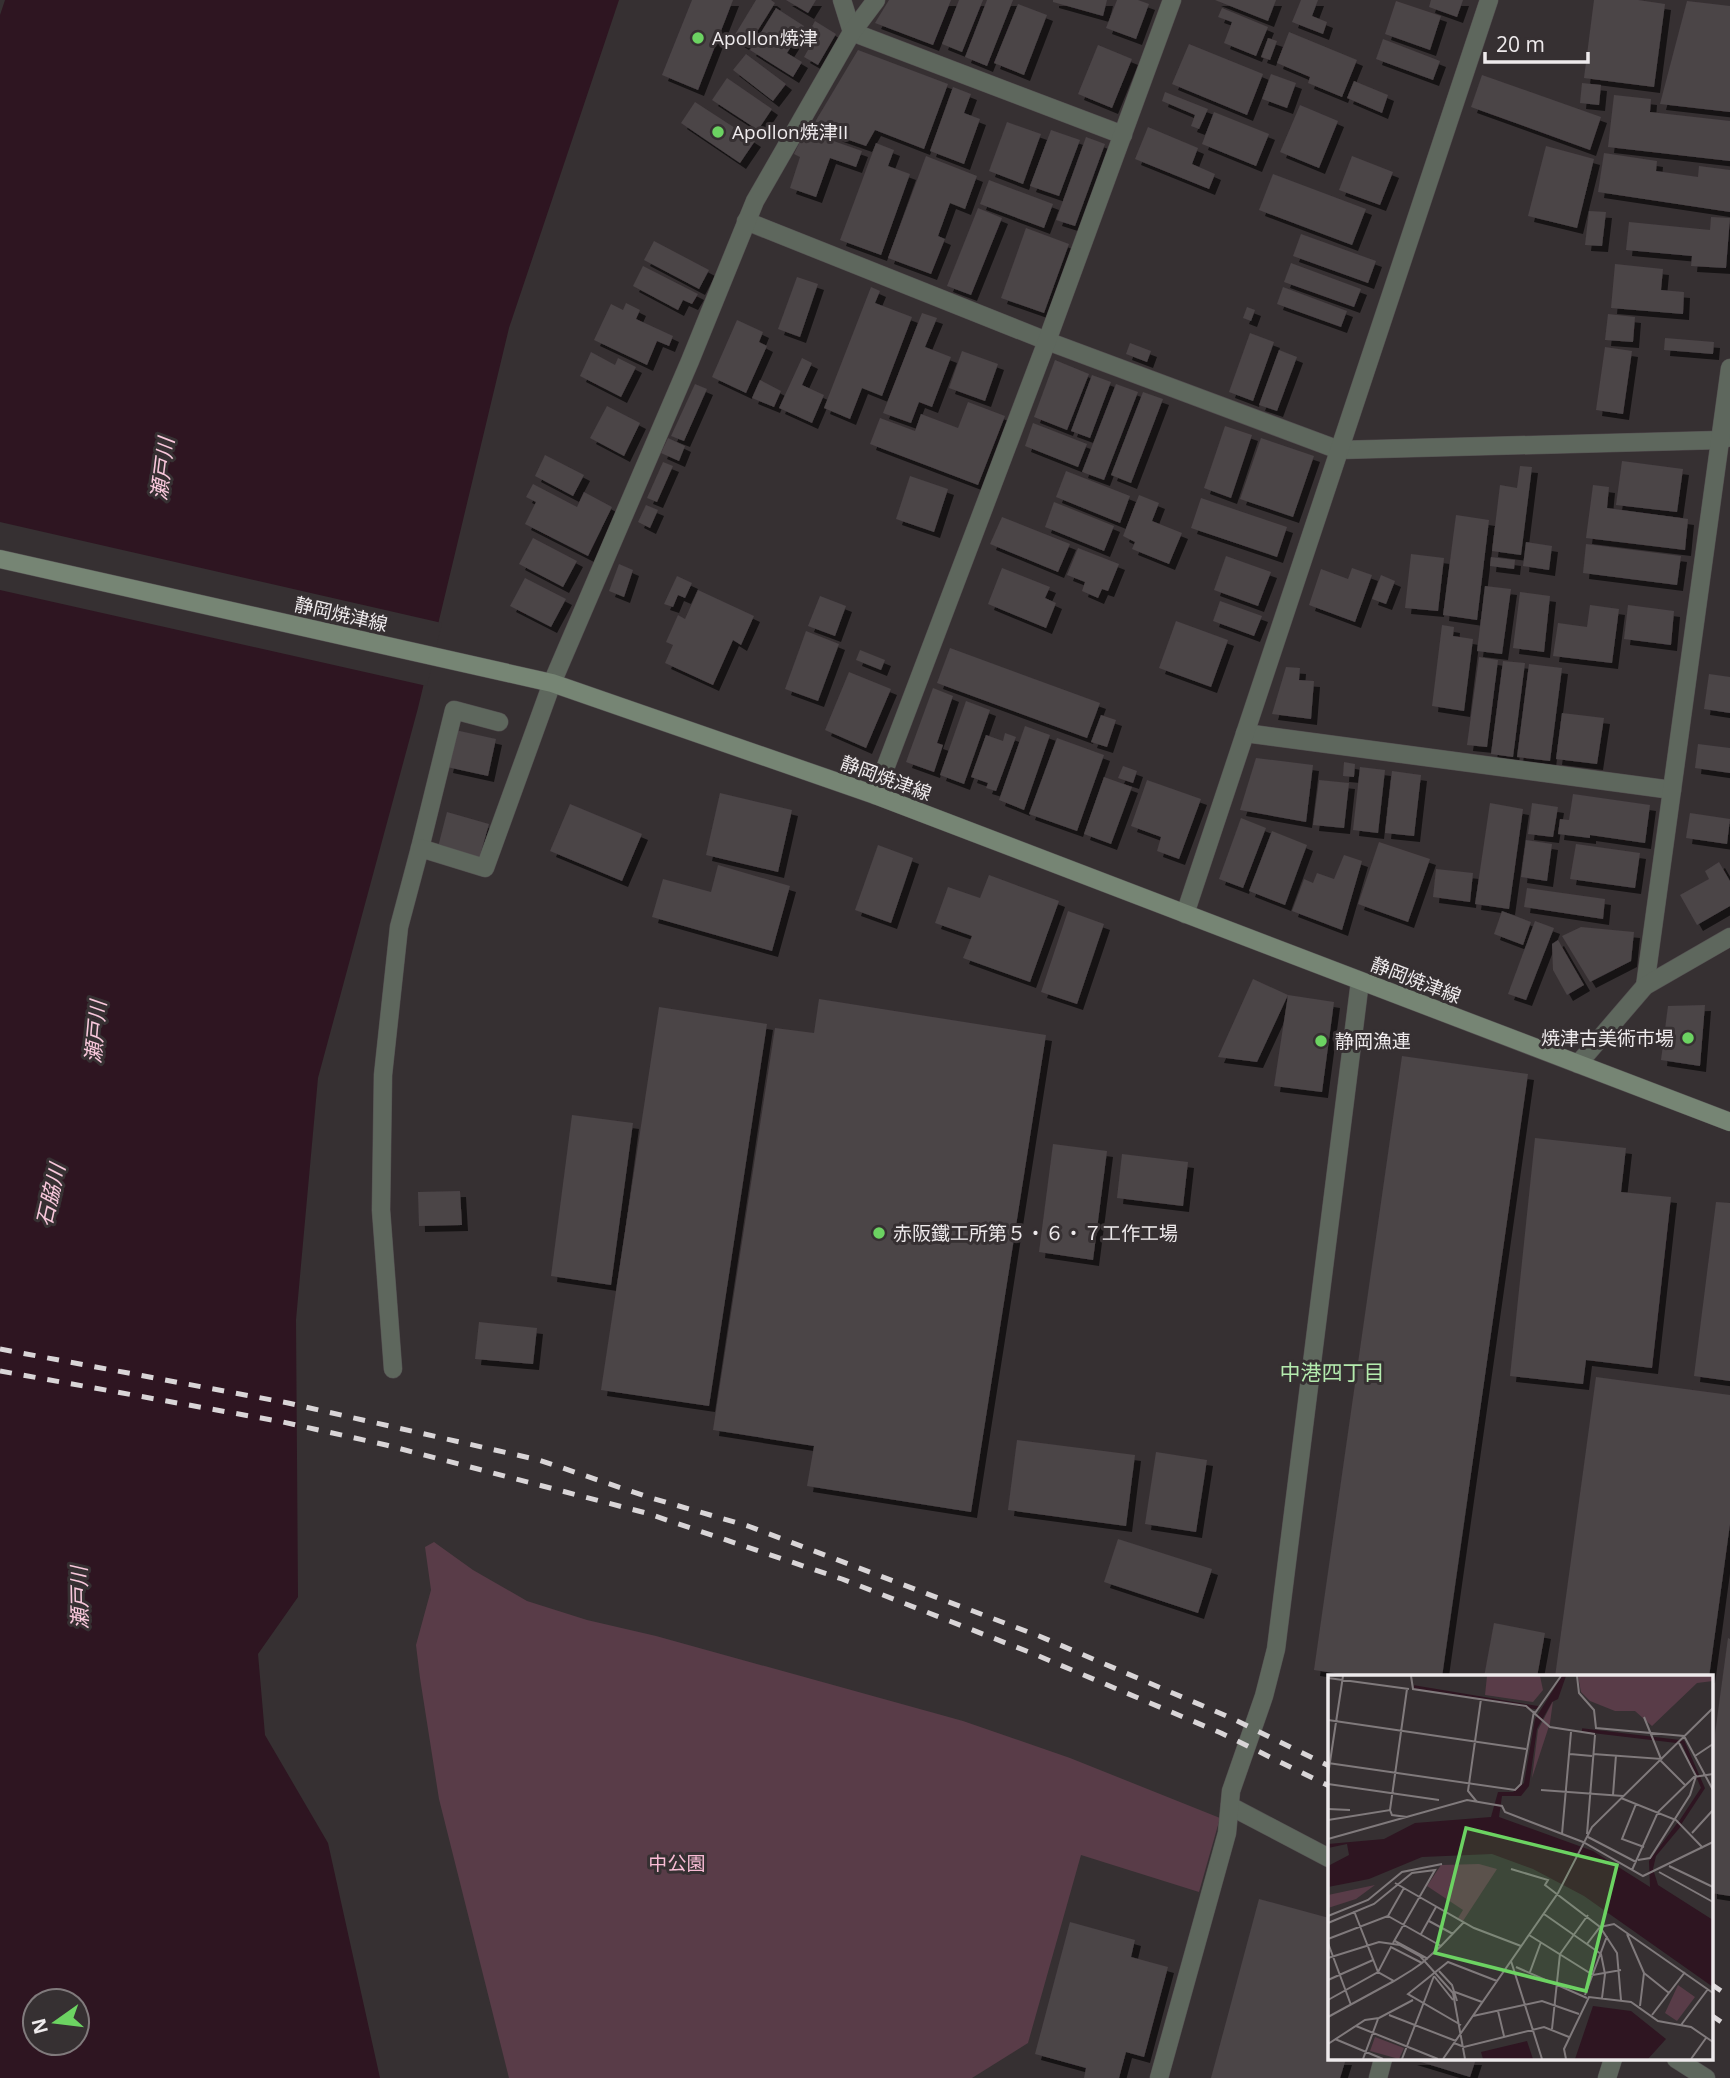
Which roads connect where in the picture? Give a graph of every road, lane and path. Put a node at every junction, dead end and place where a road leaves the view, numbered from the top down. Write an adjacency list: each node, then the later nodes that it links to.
1 (842, 0): 5 (street)
2 (876, 0): 5 (street)
3 (1172, 0): 6 (street)
4 (1489, 0): 11 (street)
5 (852, 32): 6 (street); 7 (street)
6 (1122, 135): 8 (street)
7 (746, 221): 8 (street); 13 (street)
8 (1047, 341): 11 (street); 17 (street)
9 (1730, 368): 10 (street)
10 (1725, 438): 11 (street); 16 (street)
11 (1339, 450): 15 (street)
12 (0, 559): 13 (main road, 静岡焼津線)
13 (552, 683): 17 (main road, 静岡焼津線); 18 (street)
14 (499, 722): 18 (street)
15 (1245, 733): 16 (street); 19 (street)
16 (1672, 790): 22 (street)
17 (875, 795): 19 (main road, 静岡焼津線)
18 (419, 848): 25 (street)
19 (1185, 914): 21 (main road, 静岡焼津線)
20 (1730, 937): 22 (street)
21 (1360, 981): 23 (main road, 静岡焼津線); 26 (street)
22 (1645, 986): 23 (street)
23 (1578, 1064): 24 (main road, 静岡焼津線)
24 (1730, 1122)
25 (393, 1369)
26 (1230, 1806): 27 (street); 31 (street)
27 (1328, 1857)
28 (1383, 2060): 32 (street)
29 (1613, 2060): 33 (street)
30 (1678, 2060): 34 (street)
31 (1159, 2078)
32 (1378, 2078)
33 (1607, 2078)
34 (1706, 2078)

